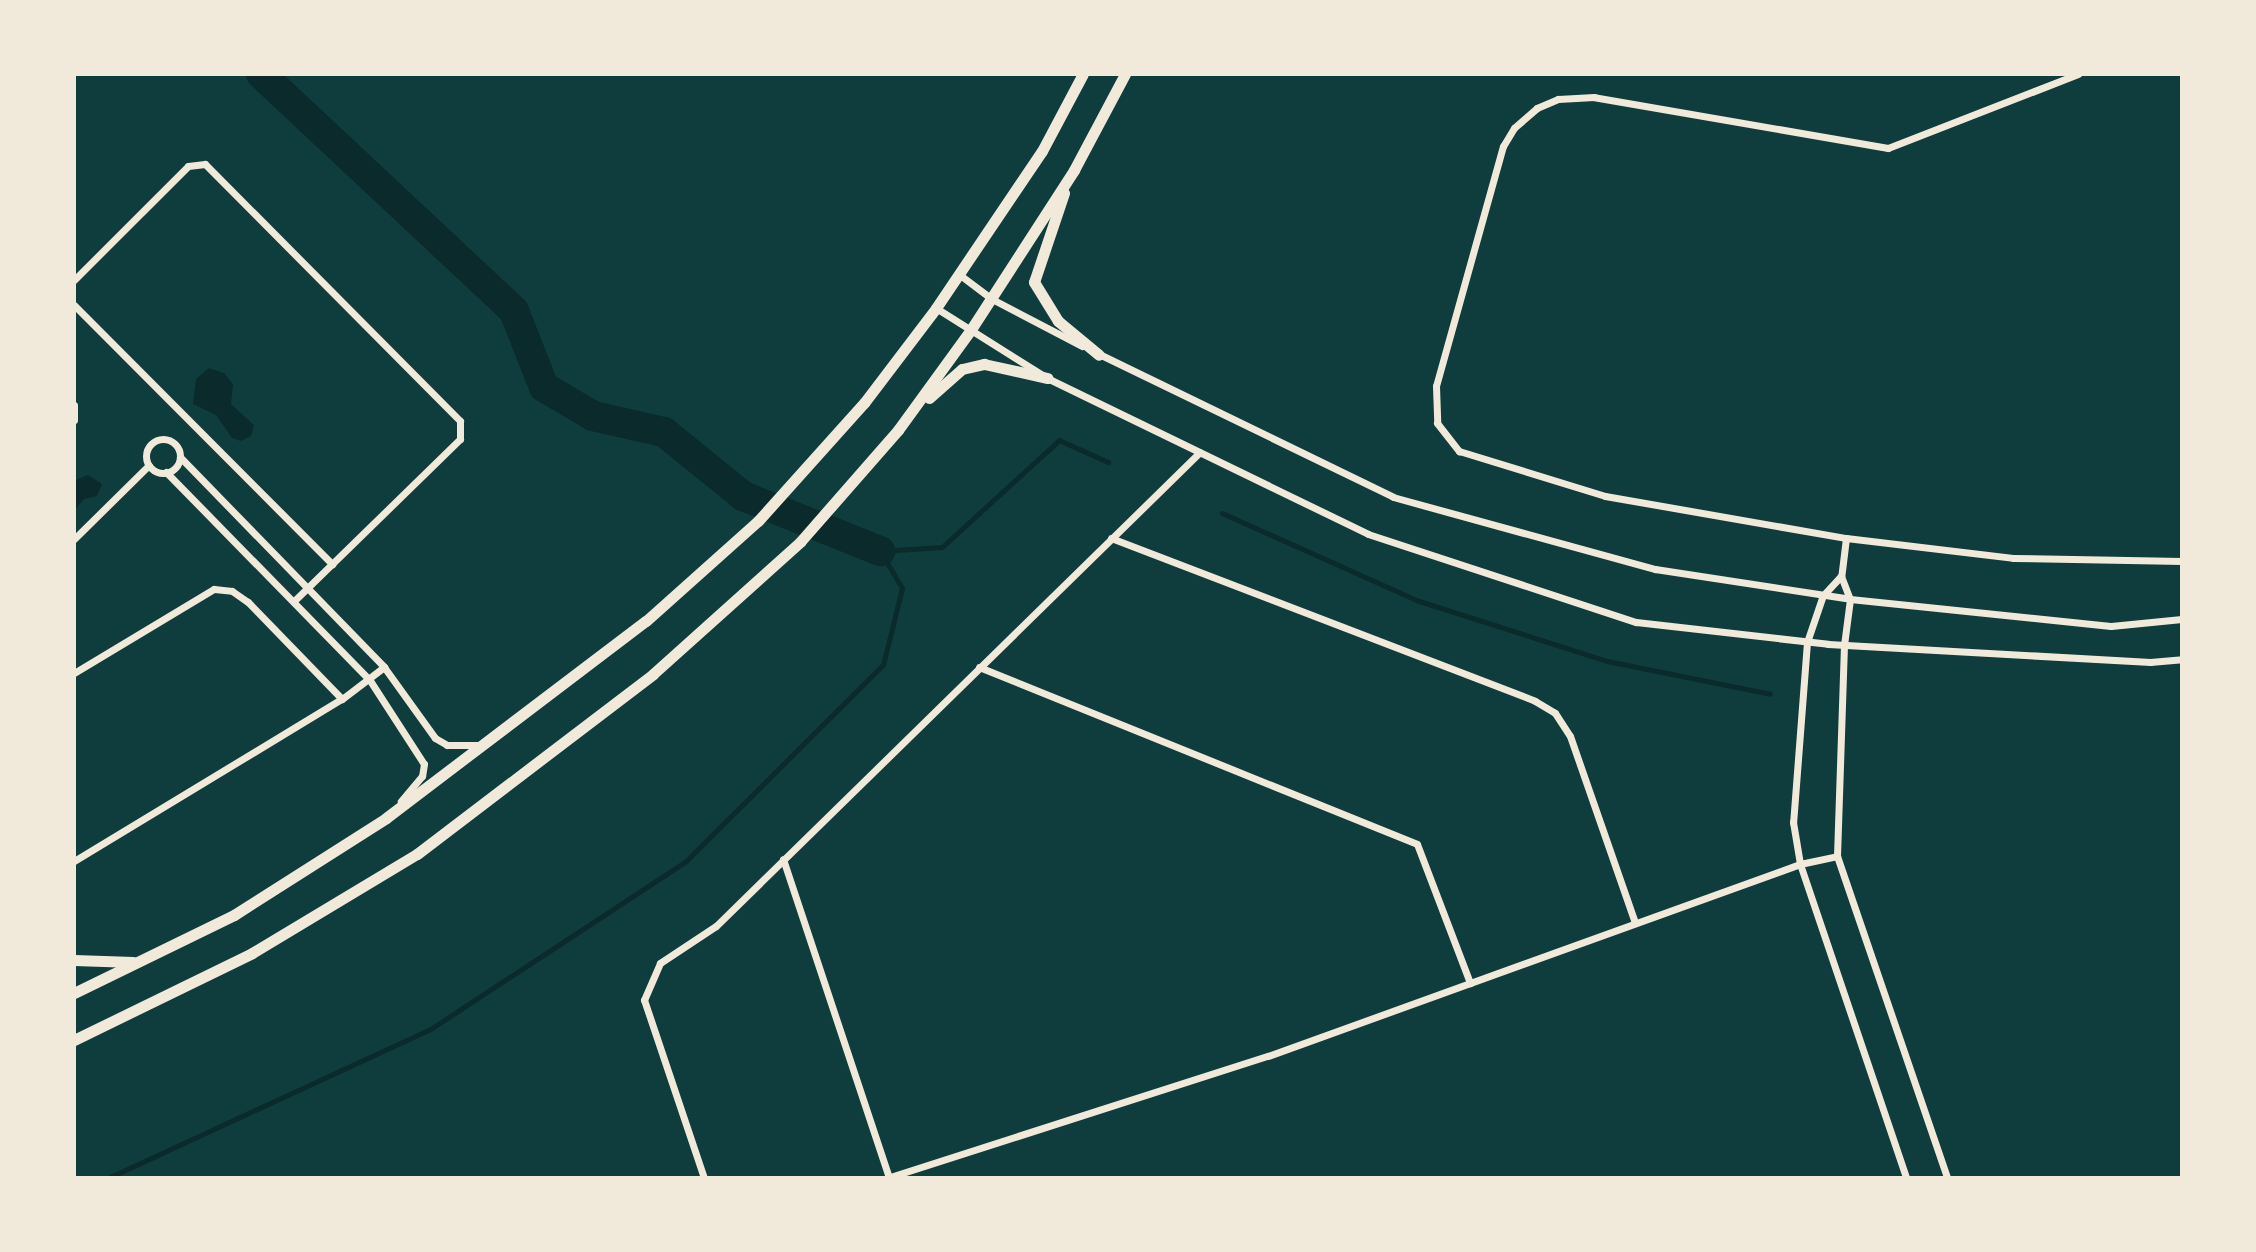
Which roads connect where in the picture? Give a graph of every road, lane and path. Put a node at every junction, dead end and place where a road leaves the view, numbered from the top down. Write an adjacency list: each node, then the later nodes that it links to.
1 (1083, 74): 5 (main road)
2 (1125, 74): 4 (main road)
3 (2078, 74): 21 (street)
4 (1074, 170): 7 (main road); 11 (main road)
5 (960, 275): 7 (street); 9 (main road)
6 (74, 280): 24 (street)
7 (990, 298): 10 (main road); 11 (street)
8 (74, 305): 24 (street)
9 (936, 308): 10 (street); 39 (main road)
10 (970, 331): 12 (street); 15 (main road)
11 (1099, 355): 27 (street)
12 (1047, 378): 15 (main road); 16 (street)
13 (74, 405): 14 (street)
14 (74, 420)
15 (898, 430): 50 (main road)
16 (1200, 452): 20 (street); 31 (street)
17 (180, 457): 18 (street); 19 (street); 26 (street)
18 (149, 465): 19 (street); 22 (street)
19 (166, 472): 29 (street)
20 (1111, 538): 35 (street); 45 (street)
21 (1846, 538): 23 (street); 25 (street)
22 (74, 539)
23 (2182, 561)
24 (332, 564): 26 (street)
25 (1841, 576): 27 (street); 28 (street)
26 (307, 588): 29 (street); 34 (street)
27 (1823, 595): 28 (street); 31 (street)
28 (1850, 599): 30 (street); 32 (street)
29 (294, 601): 37 (street)
30 (2182, 619)
31 (1807, 642): 32 (street); 44 (street)
32 (1844, 645): 33 (street); 41 (street)
33 (2182, 659)
34 (384, 667): 37 (street); 39 (street)
35 (979, 667): 42 (street); 48 (street)
36 (74, 673): 38 (street)
37 (369, 679): 38 (street); 40 (street)
38 (342, 699): 43 (street)
39 (490, 742): 40 (main road)
40 (386, 818): 47 (main road)
41 (1837, 856): 44 (street); 54 (street)
42 (783, 859): 51 (street); 52 (street)
43 (74, 861)
44 (1800, 864): 45 (street); 53 (street)
45 (1635, 923): 48 (street)
46 (74, 960): 47 (main road)
47 (141, 961): 49 (main road)
48 (1470, 983): 52 (street)
49 (74, 993)
50 (74, 1040)
51 (704, 1178)
52 (888, 1178)
53 (1906, 1178)
54 (1947, 1178)

